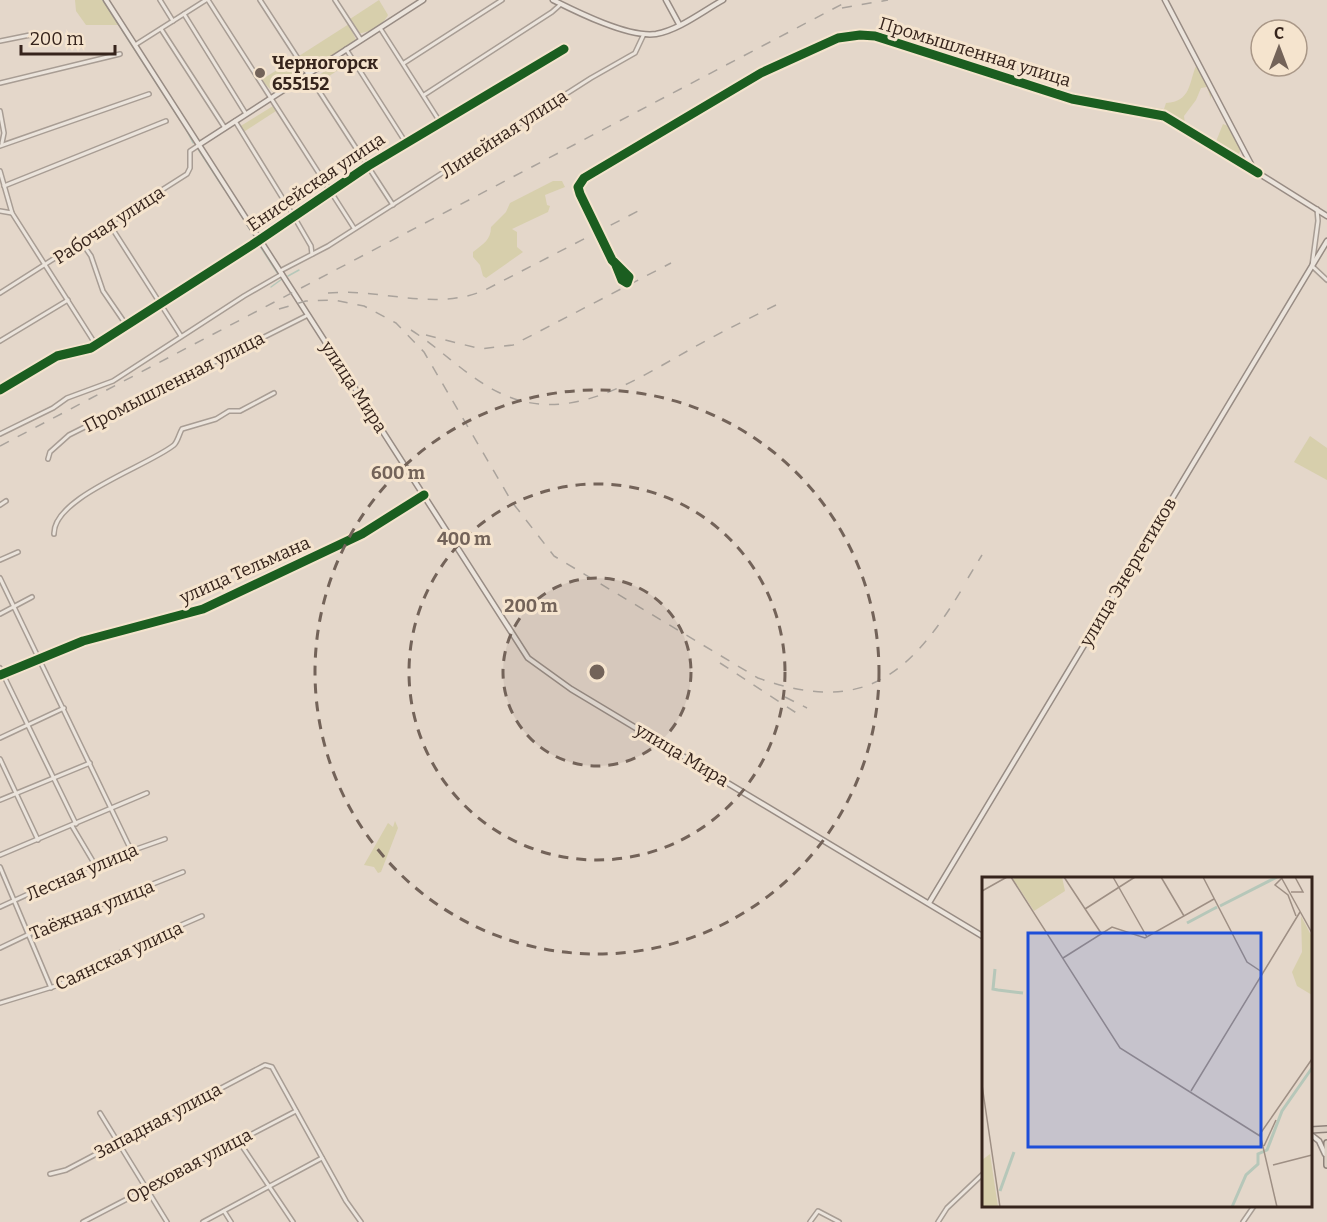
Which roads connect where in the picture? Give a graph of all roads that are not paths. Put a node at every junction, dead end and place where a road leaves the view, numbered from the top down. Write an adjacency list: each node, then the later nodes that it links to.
1 (106, 0): 22 (main road, улица Мира)
2 (160, 0): 14 (street)
3 (207, 0): 13 (street); 31 (street)
4 (260, 0): 27 (street)
5 (335, 0): 20 (street)
6 (502, 0): 26 (street)
7 (553, 0): 12 (main road)
8 (666, 0): 15 (main road)
9 (723, 0): 15 (main road)
10 (1165, 0): 43 (main road)
11 (419, 1): 16 (main road)
12 (561, 4): 18 (main road); 30 (street)
13 (184, 14): 14 (street); 33 (street)
14 (173, 21): 17 (street)
15 (679, 24): 18 (main road)
16 (380, 28): 20 (main road); 26 (street)
17 (161, 29): 22 (street); 37 (street)
18 (644, 34): 47 (street, Линейная улица)
19 (30, 35): 21 (street)
20 (361, 40): 23 (main road)
21 (0, 41)
22 (135, 45): 39 (main road, улица Мира)
23 (346, 49): 27 (main road); 38 (street)
24 (564, 49): 36 (street, Енисейская улица)
25 (120, 54): 28 (street)
26 (404, 63): 30 (street)
27 (308, 74): 31 (main road); 41 (street)
28 (0, 83)
29 (149, 94): 40 (street)
30 (424, 95): 36 (street)
31 (271, 98): 33 (main road); 45 (street)
32 (0, 111): 40 (street)
33 (246, 114): 34 (main road)
34 (235, 121): 37 (main road); 51 (street)
35 (166, 122): 44 (street)
36 (440, 122): 38 (street, Енисейская улица)
37 (225, 128): 39 (main road)
38 (406, 142): 41 (street, Енисейская улица)
39 (200, 144): 53 (street, Рабочая улица); 55 (main road, улица Мира)
40 (1, 145)
41 (368, 166): 45 (street, Енисейская улица); 47 (street)
42 (0, 171): 44 (street)
43 (1258, 173): 48 (main road); 60 (street, Промышленная улица)
44 (4, 186): 46 (street)
45 (330, 191): 51 (street, Енисейская улица); 54 (street)
46 (8, 202): 49 (street); 50 (street)
47 (393, 205): 54 (street, Линейная улица)
48 (1317, 209): 52 (main road); 61 (street)
49 (0, 212): 50 (street)
50 (12, 213): 59 (street)
51 (293, 215): 55 (street, Енисейская улица); 58 (street)
52 (1327, 216)
53 (110, 225): 57 (street, Рабочая улица); 66 (street)
54 (355, 229): 58 (street, Линейная улица)
55 (260, 239): 62 (main road, улица Мира); 66 (street, Енисейская улица)
56 (1327, 241): 61 (main road, улица Энергетиков)
57 (82, 243): 59 (street, Рабочая улица); 68 (street)
58 (312, 254): 62 (street, Линейная улица)
59 (46, 264): 64 (street, Рабочая улица); 65 (street)
60 (616, 265): 60 (street, Промышленная улица)
61 (1312, 266): 63 (street); 108 (main road, улица Энергетиков)
62 (281, 273): 67 (main road, улица Мира); 69 (street, Линейная улица)
63 (1327, 280)
64 (0, 293)
65 (68, 300): 70 (street); 71 (street)
66 (159, 304): 68 (street, Енисейская улица); 69 (street)
67 (308, 315): 75 (street, Промышленная улица); 76 (main road, улица Мира)
68 (127, 326): 71 (street, Енисейская улица)
69 (181, 336): 74 (street, Линейная улица)
70 (0, 341)
71 (96, 345): 72 (street, Енисейская улица)
72 (0, 390)
73 (274, 393): 79 (street)
74 (0, 434)
75 (48, 459)
76 (424, 495): 86 (street, улица Тельмана); 108 (main road, улица Мира)
77 (6, 501): 78 (street)
78 (0, 505)
79 (54, 534)
80 (18, 552): 81 (street)
81 (0, 560)
82 (0, 578): 84 (street)
83 (32, 597): 84 (street)
84 (14, 606): 85 (street); 86 (street)
85 (0, 614)
86 (40, 658): 88 (street, улица Тельмана); 89 (street)
87 (0, 668): 88 (street)
88 (1, 674): 90 (street)
89 (64, 708): 90 (street); 93 (street)
90 (27, 726): 91 (street); 94 (street)
91 (0, 738)
92 (0, 759): 95 (street)
93 (90, 763): 94 (street); 98 (street)
94 (52, 779): 95 (street); 99 (street)
95 (16, 793): 97 (street); 101 (street)
96 (147, 793): 98 (street)
97 (0, 800)
98 (112, 809): 99 (street); 102 (street)
99 (74, 825): 101 (street); 104 (street)
100 (165, 839): 102 (street, Лесная улица)
101 (38, 840): 103 (street)
102 (131, 850): 104 (street, Лесная улица)
103 (0, 855)
104 (94, 864): 107 (street, Лесная улица)
105 (0, 867): 107 (street)
106 (183, 872): 111 (street, Таёжная улица)
107 (14, 901): 109 (street, Лесная улица); 111 (street)
108 (929, 903): 112 (main road, улица Мира)
109 (0, 907)
110 (202, 916): 114 (street, Саянская улица)
111 (28, 936): 113 (street, Таёжная улица); 114 (street)
112 (982, 936)
113 (0, 948)
114 (51, 988): 115 (street, Саянская улица)
115 (0, 1003)
116 (296, 1111): 121 (street, Ореховая улица); 122 (street, Западная улица); 124 (street)
117 (100, 1113): 122 (street)
118 (1327, 1129): 119 (highway)
119 (1312, 1132)
120 (1312, 1133): 125 (main road)
121 (238, 1140): 129 (street); 130 (street, Ореховая улица)
122 (116, 1142): 127 (street, Западная улица); 130 (street)
123 (1327, 1143): 125 (highway)
124 (322, 1158): 129 (street); 138 (street)
125 (1327, 1158): 126 (highway)
126 (1327, 1165)
127 (50, 1174)
128 (982, 1175): 141 (street)
129 (269, 1186): 132 (street); 137 (street)
130 (146, 1190): 133 (street, Ореховая улица); 134 (street)
131 (1253, 1207): 142 (street)
132 (224, 1211): 135 (street); 136 (street)
133 (83, 1222)
134 (167, 1222)
135 (203, 1222)
136 (231, 1222)
137 (293, 1222)
138 (361, 1222)
139 (810, 1222): 140 (street)
140 (839, 1222)
141 (938, 1222)
142 (1243, 1222)

